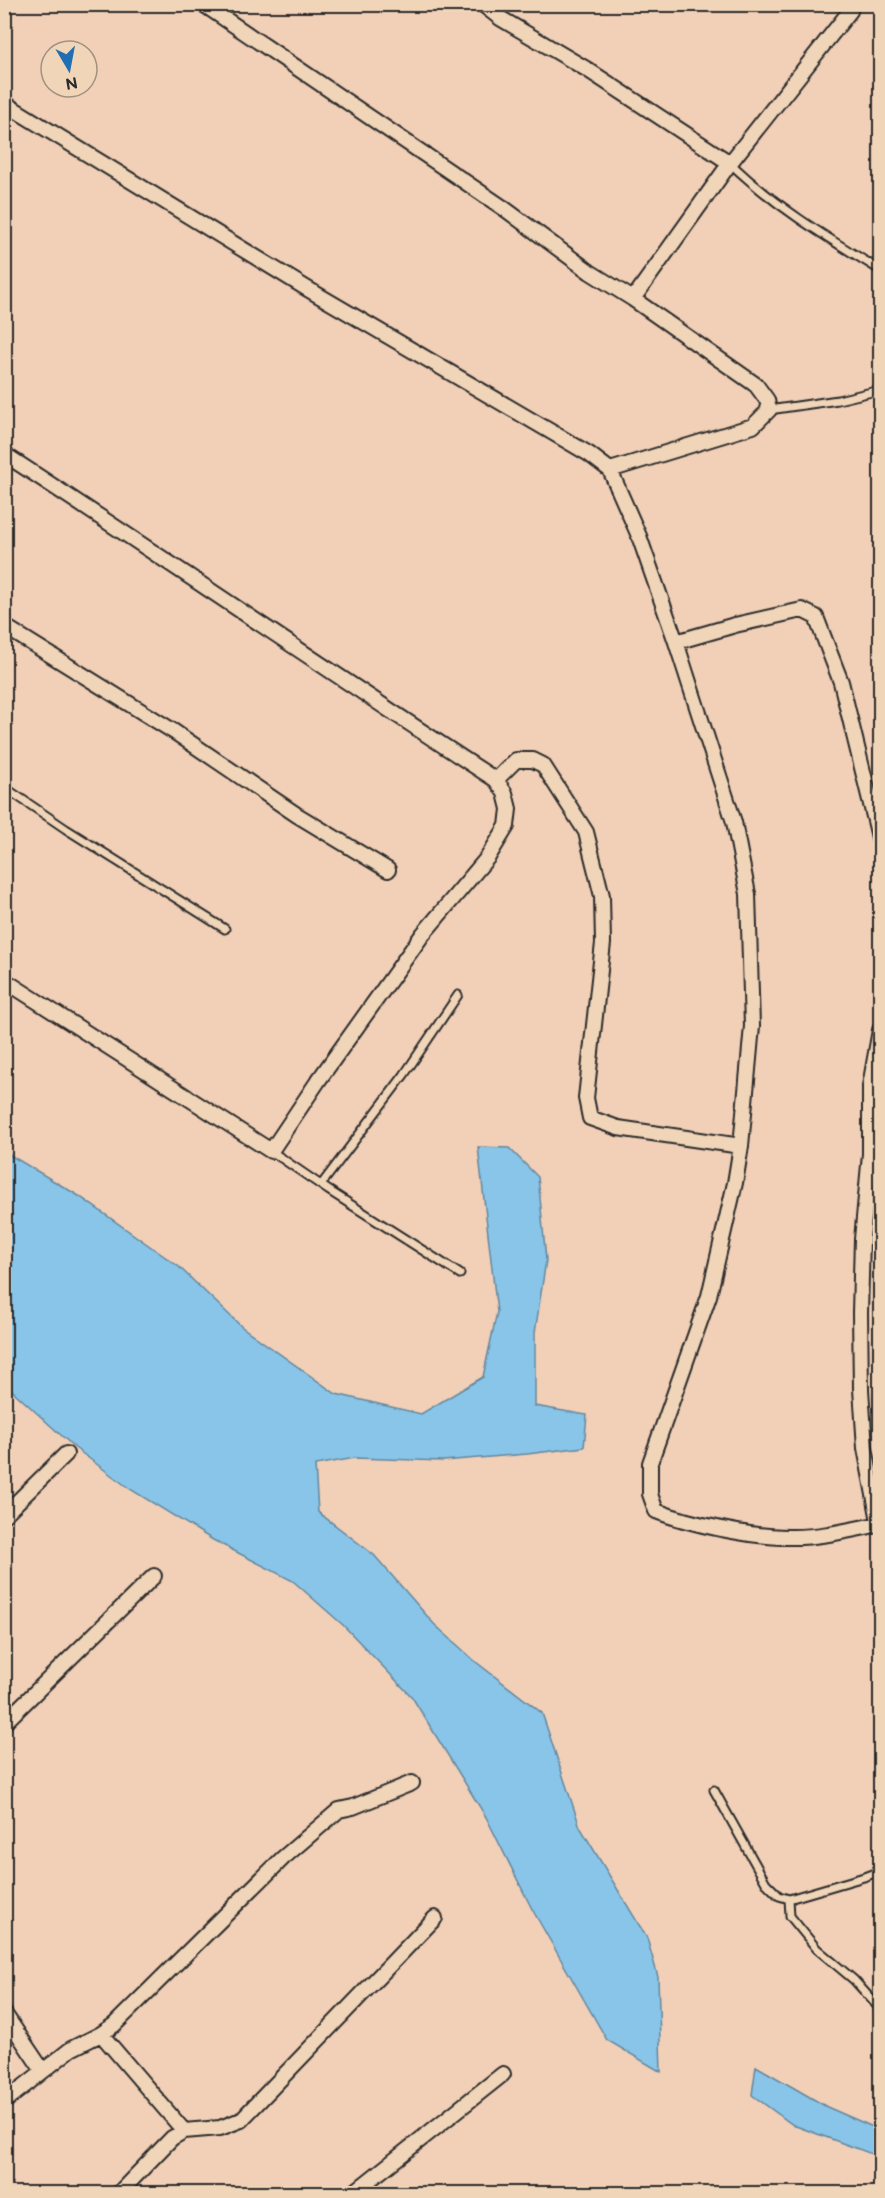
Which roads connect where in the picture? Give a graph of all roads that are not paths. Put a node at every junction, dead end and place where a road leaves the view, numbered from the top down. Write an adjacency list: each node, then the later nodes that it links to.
1 (203, 4): 7 (street)
2 (482, 4): 5 (street)
3 (852, 4): 5 (street)
4 (4, 103): 11 (street)
5 (730, 163): 6 (lane); 7 (street)
6 (880, 270)
7 (633, 299): 9 (street)
8 (880, 390): 9 (lane)
9 (769, 410): 11 (street)
10 (4, 454): 14 (street)
11 (610, 470): 13 (street)
12 (4, 627): 17 (street)
13 (676, 642): 16 (street); 22 (street)
14 (496, 780): 22 (street); 23 (street)
15 (4, 788): 18 (lane)
16 (880, 841)
17 (388, 870)
18 (225, 928)
19 (4, 980): 23 (street)
20 (458, 995): 24 (lane)
21 (880, 1030): 28 (street)
22 (741, 1146): 28 (street)
23 (271, 1151): 24 (lane)
24 (321, 1185): 25 (lane)
25 (460, 1274)
26 (66, 1454): 27 (street)
27 (4, 1515)
28 (880, 1525)
29 (154, 1576): 30 (street)
30 (4, 1723)
31 (412, 1783): 38 (street)
32 (714, 1790): 34 (lane)
33 (880, 1871): 34 (lane)
34 (789, 1899): 36 (lane)
35 (435, 1918): 42 (street)
36 (880, 2009)
37 (4, 2013): 39 (street)
38 (102, 2034): 39 (street); 42 (street)
39 (43, 2071): 41 (street)
40 (503, 2074): 44 (street)
41 (4, 2102)
42 (184, 2131): 43 (street)
43 (118, 2193)
44 (352, 2193)

